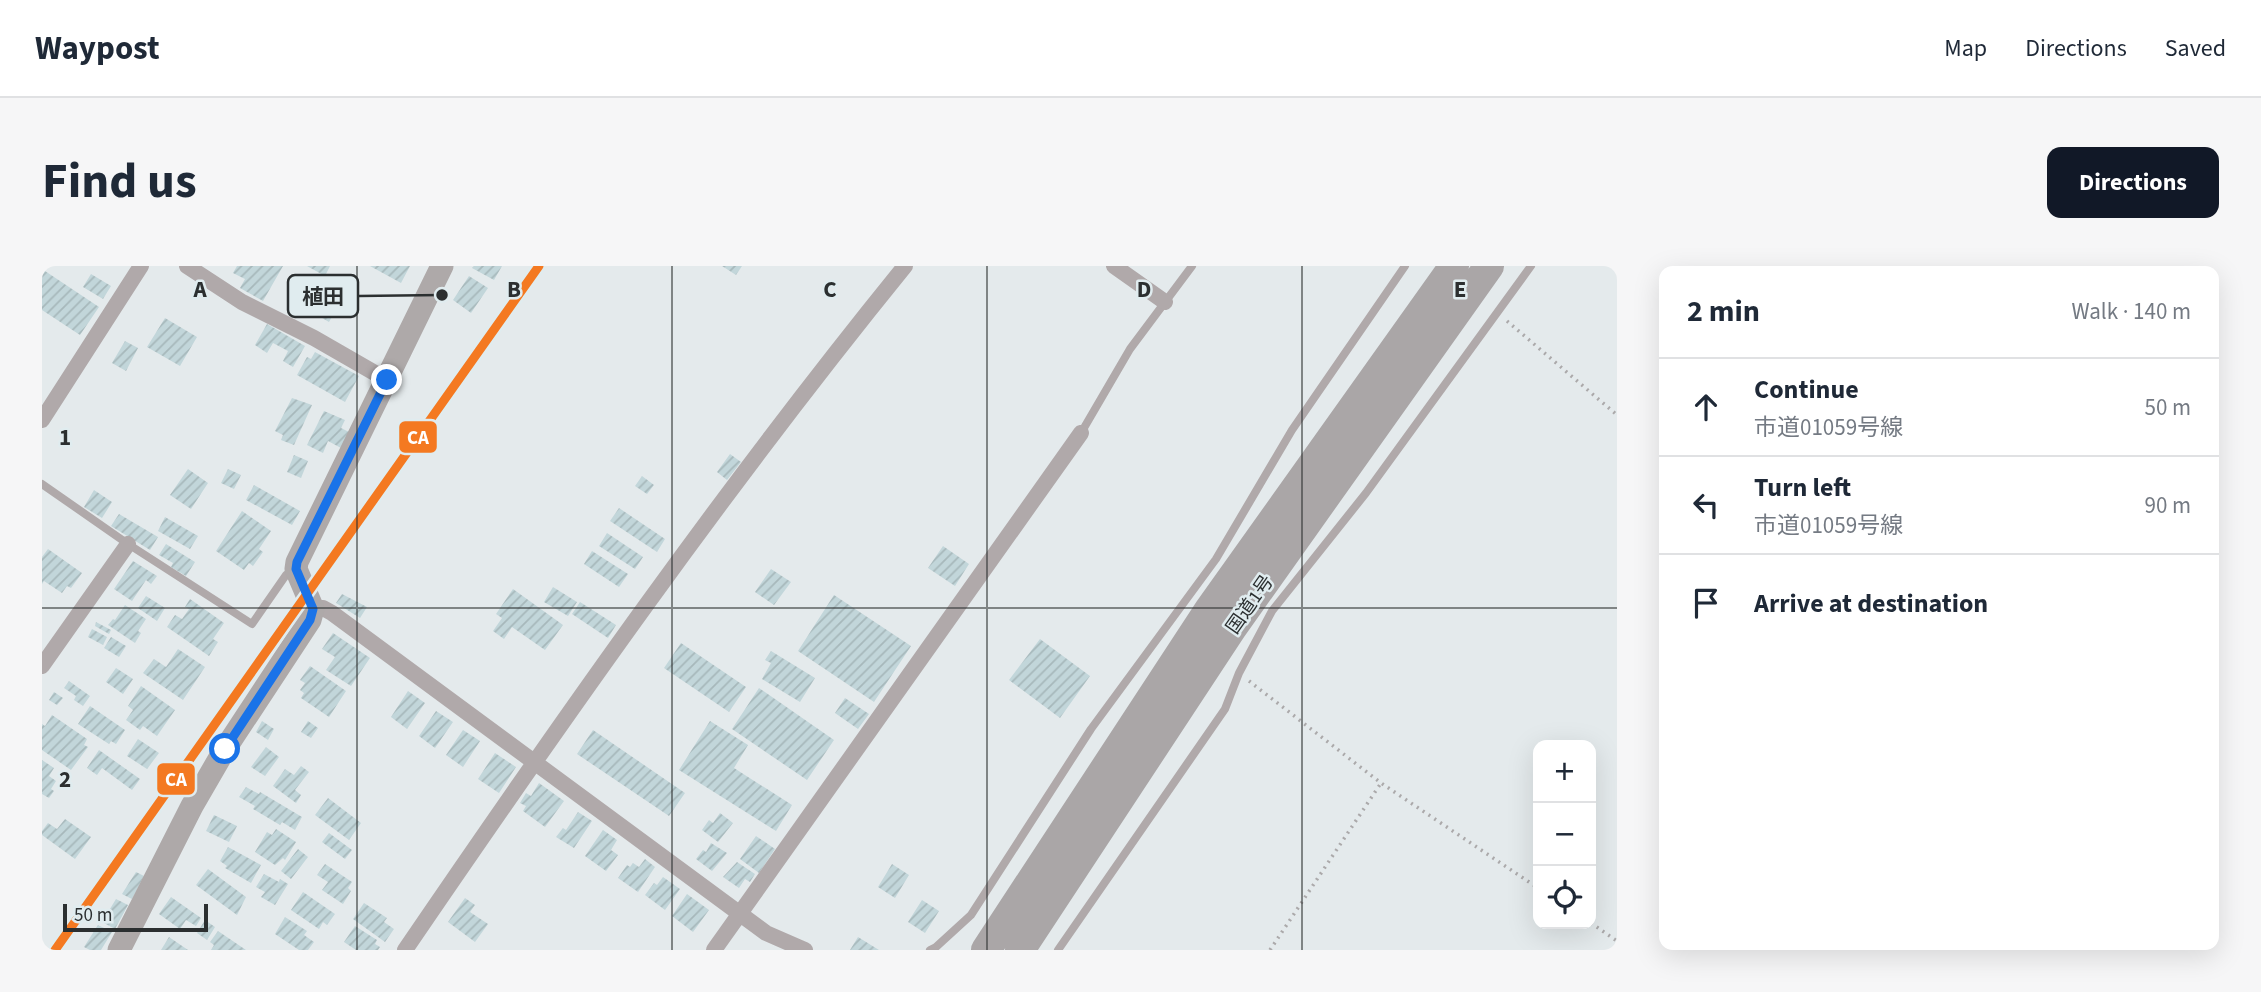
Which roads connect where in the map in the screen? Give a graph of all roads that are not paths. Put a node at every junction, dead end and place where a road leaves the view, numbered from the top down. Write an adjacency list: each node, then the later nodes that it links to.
1 (141, 266): 13 (street)
2 (187, 266): 12 (street)
3 (442, 266): 12 (street)
4 (905, 266): 20 (street)
5 (1114, 266): 11 (street)
6 (1192, 266): 11 (lane)
7 (1405, 266): 26 (lane)
8 (1454, 266): 27 (highway, 国道1号)
9 (1489, 266): 28 (highway, 国道1号)
10 (1531, 266): 29 (lane)
11 (1164, 302): 14 (lane)
12 (387, 380): 17 (street)
13 (42, 420)
14 (1081, 433): 21 (street)
15 (42, 484): 16 (lane)
16 (128, 544): 17 (lane); 19 (street)
17 (296, 569): 18 (street)
18 (313, 609): 20 (street); 22 (street)
19 (42, 666)
20 (533, 763): 21 (street); 23 (street)
21 (740, 914): 24 (street); 25 (street)
22 (119, 950)
23 (405, 950)
24 (714, 950)
25 (805, 950)
26 (930, 950)
27 (986, 950)
28 (1020, 950)
29 (1058, 950)

